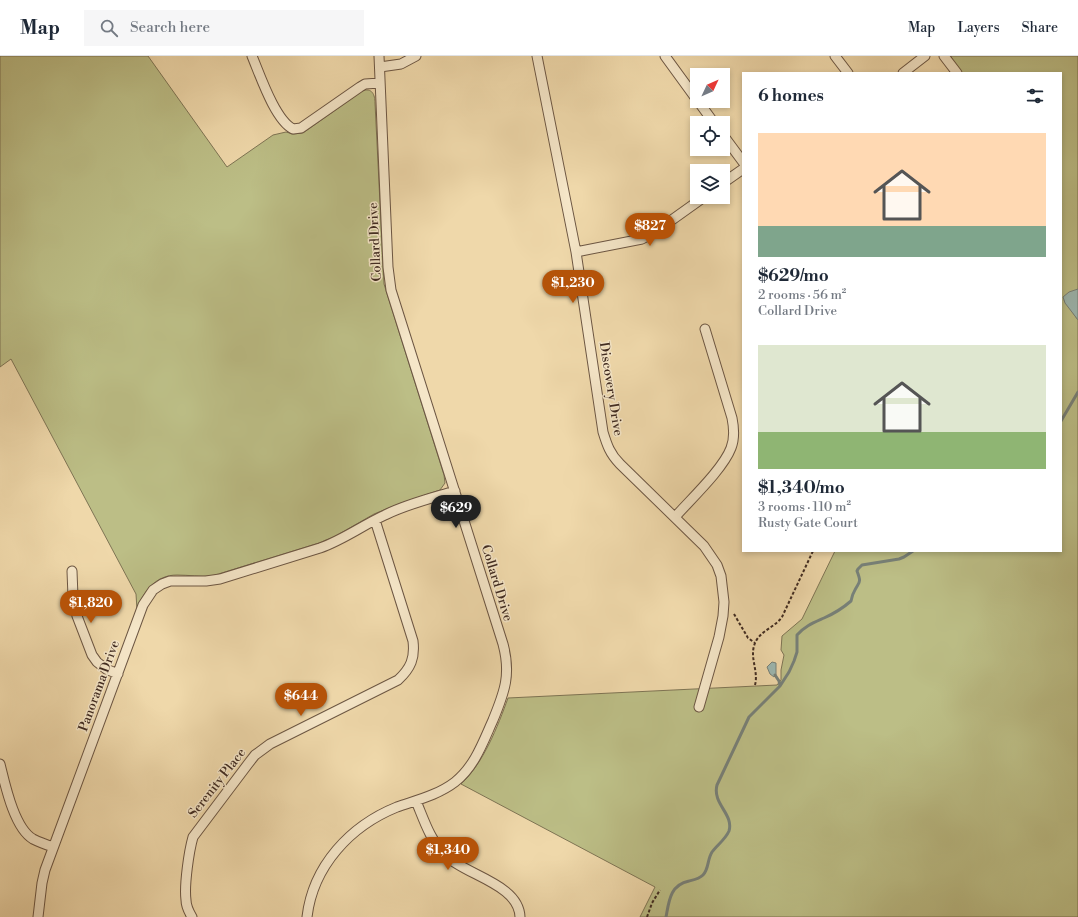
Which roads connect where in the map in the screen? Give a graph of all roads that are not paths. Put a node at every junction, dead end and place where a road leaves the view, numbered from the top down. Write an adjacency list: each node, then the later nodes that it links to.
1 (252, 56): 13 (street)
2 (379, 56): 9 (street, Collard Drive)
3 (416, 56): 9 (street)
4 (537, 56): 20 (street, Discovery Drive)
5 (665, 56): 14 (street)
6 (835, 56): 10 (street)
7 (925, 56): 11 (street)
8 (944, 56): 12 (street)
9 (380, 67): 13 (street, Collard Drive)
10 (847, 72)
11 (904, 72)
12 (956, 72)
13 (380, 83): 22 (street, Collard Drive)
14 (690, 89)
15 (730, 144): 16 (street)
16 (742, 161)
17 (742, 170): 18 (street)
18 (730, 179)
19 (694, 204): 20 (street)
20 (576, 252): 23 (street, Discovery Drive)
21 (704, 329): 23 (street)
22 (455, 491): 24 (street, Panorama Drive); 29 (street, Collard Drive)
23 (675, 517): 27 (street, Discovery Drive)
24 (375, 520): 26 (street, Panorama Drive); 32 (street, Serenity Place)
25 (72, 571): 26 (street)
26 (118, 674): 30 (street, Panorama Drive)
27 (699, 707)
28 (0, 764): 30 (street)
29 (416, 801): 33 (street, Collard Drive); 34 (street)
30 (53, 847): 31 (street, Panorama Drive)
31 (38, 917)
32 (192, 917)
33 (307, 917)
34 (520, 917)

